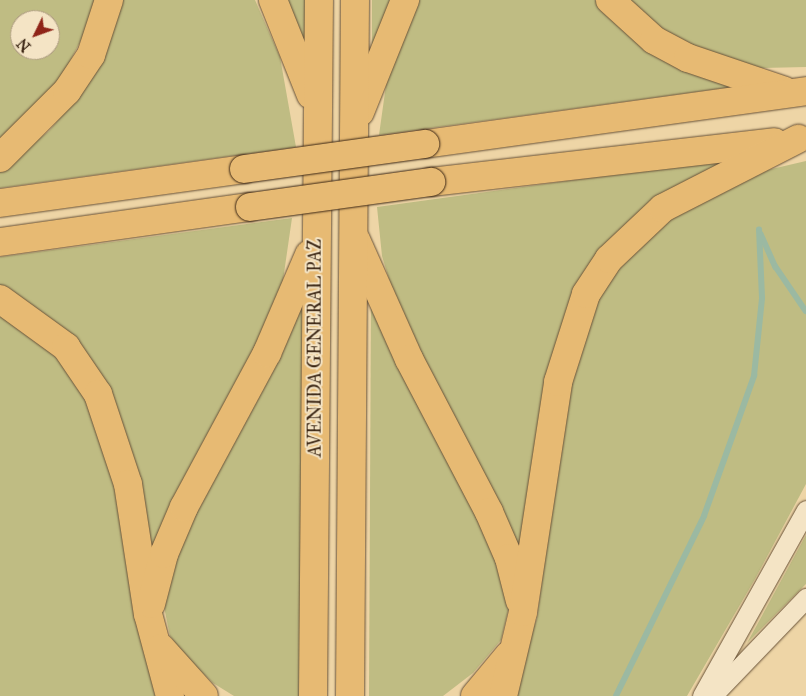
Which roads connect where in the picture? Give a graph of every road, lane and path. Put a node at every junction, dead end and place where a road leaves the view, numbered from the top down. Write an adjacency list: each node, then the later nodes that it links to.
1 (109, 0): 11 (highway)
2 (272, 0): 8 (highway)
3 (319, 0): 8 (highway, AVENIDA GENERAL PAZ)
4 (355, 0): 9 (highway, AVENIDA GENERAL PAZ)
5 (405, 0): 9 (highway)
6 (610, 0): 7 (highway)
7 (798, 92): 12 (highway, bridge)
8 (318, 120): 13 (highway, AVENIDA GENERAL PAZ)
9 (354, 127): 14 (highway, AVENIDA GENERAL PAZ)
10 (802, 139): 15 (highway, bridge); 19 (highway)
11 (0, 158)
12 (0, 203)
13 (316, 235): 20 (highway); 25 (highway, AVENIDA GENERAL PAZ)
14 (354, 235): 19 (highway); 26 (highway, AVENIDA GENERAL PAZ)
15 (0, 242)
16 (0, 299): 20 (highway)
17 (806, 510): 29 (street)
18 (806, 598): 30 (street)
19 (523, 612): 22 (highway)
20 (148, 614): 21 (highway)
21 (155, 640): 23 (highway); 24 (highway)
22 (514, 648): 27 (highway); 28 (highway)
23 (170, 696)
24 (204, 696)
25 (313, 696)
26 (350, 696)
27 (475, 696)
28 (503, 696)
29 (702, 696)
30 (712, 696)

